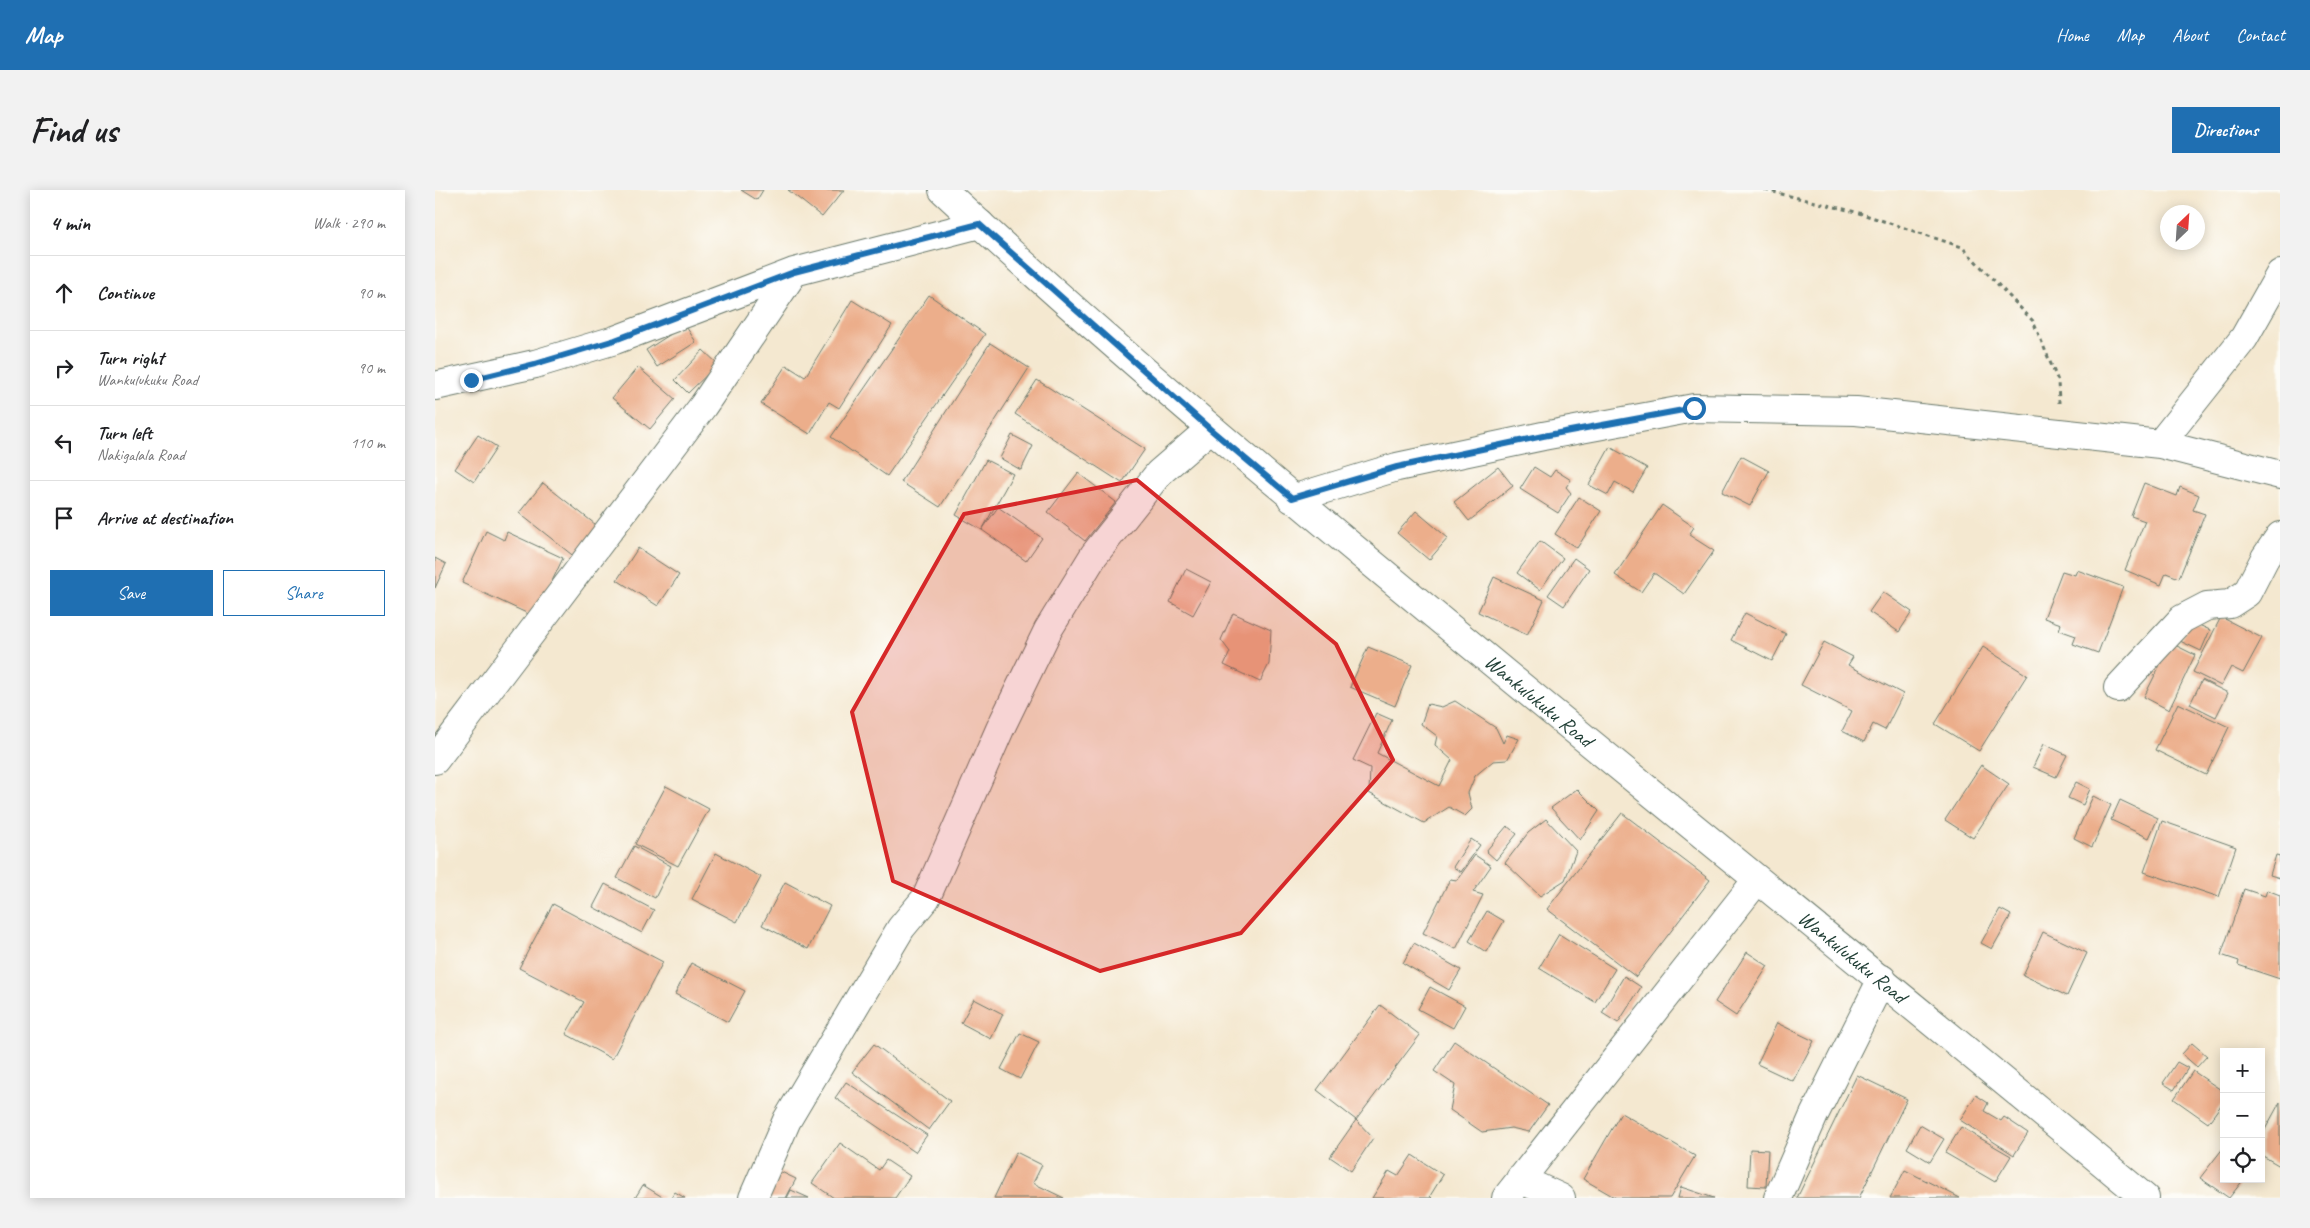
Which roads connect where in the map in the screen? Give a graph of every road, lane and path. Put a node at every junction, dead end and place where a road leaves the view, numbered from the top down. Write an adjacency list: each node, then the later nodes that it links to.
1 (943, 190): 3 (street, Wankulukuku Road)
2 (1765, 190): 8 (path)
3 (979, 224): 4 (street); 7 (street, Wankulukuku Road)
4 (794, 272): 6 (street); 14 (street)
5 (2280, 274): 9 (street)
6 (435, 386)
7 (1210, 429): 11 (street, Wankulukuku Road); 18 (street)
8 (2060, 433): 9 (street); 11 (street)
9 (2160, 444): 10 (street)
10 (2280, 475)
11 (1292, 498): 15 (street, Wankulukuku Road)
12 (2280, 536): 13 (street)
13 (2118, 688)
14 (435, 760)
15 (1757, 880): 16 (street, Wankulukuku Road); 17 (street)
16 (1882, 979): 20 (street); 21 (street, Wankulukuku Road)
17 (1513, 1188): 19 (street)
18 (753, 1198)
19 (1561, 1198)
20 (1778, 1198)
21 (2145, 1198)

